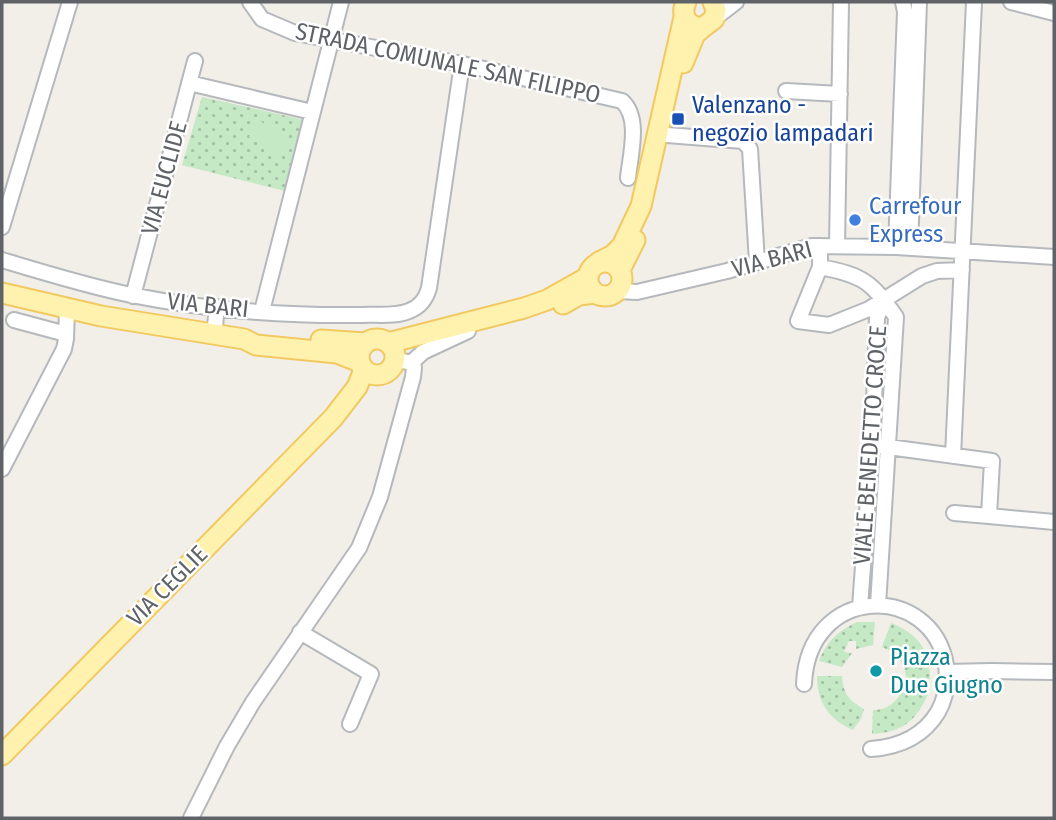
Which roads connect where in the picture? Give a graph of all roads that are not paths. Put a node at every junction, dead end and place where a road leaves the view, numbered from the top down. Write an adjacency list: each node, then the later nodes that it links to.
1 (70, 2): 24 (street)
2 (250, 2): 14 (street, STRADA COMUNALE SAN FILIPPO)
3 (341, 2): 14 (street)
4 (736, 2): 13 (street)
5 (841, 2): 19 (street)
6 (903, 2): 27 (street)
7 (919, 2): 27 (street)
8 (974, 2): 28 (street)
9 (1012, 2): 10 (street)
10 (1040, 5): 12 (street)
11 (685, 10): 13 (main road); 22 (main road)
12 (1054, 13)
13 (710, 16): 22 (main road)
14 (331, 41): 16 (street, STRADA COMUNALE SAN FILIPPO); 20 (street)
15 (195, 61): 17 (street, VIA EUCLIDE)
16 (462, 64): 21 (street, STRADA COMUNALE SAN FILIPPO); 42 (street, VIA BARI)
17 (190, 83): 20 (street); 37 (street, VIA EUCLIDE)
18 (786, 92): 19 (street)
19 (839, 94): 26 (street)
20 (312, 112): 42 (street)
21 (633, 132): 22 (street); 23 (street, STRADA COMUNALE SAN FILIPPO)
22 (662, 136): 31 (street); 34 (main road); 35 (main road)
23 (628, 178)
24 (2, 227)
25 (820, 246): 26 (street, VIA BARI); 31 (street, VIA BARI); 32 (street)
26 (837, 246): 27 (street, VIA BARI)
27 (903, 248): 28 (street, VIA BARI)
28 (963, 252): 29 (street, VIA BARI); 33 (street)
29 (1054, 257)
30 (2, 260): 37 (street, VIA BARI)
31 (757, 262): 35 (street, VIA BARI)
32 (820, 267): 38 (street); 38 (street)
33 (962, 271): 38 (street); 50 (street)
34 (594, 277): 35 (main road); 35 (main road); 47 (main road); 47 (main road)
35 (620, 279)
36 (2, 293): 41 (main road, VIA BARI)
37 (133, 296): 39 (street, VIA BARI)
38 (885, 300): 48 (street, VIALE BENEDETTO CROCE); 49 (street, VIALE BENEDETTO CROCE)
39 (199, 305): 40 (street, VIA BARI); 44 (street)
40 (217, 307): 42 (street, VIA BARI); 44 (street)
41 (67, 309): 44 (main road, VIA BARI); 45 (street)
42 (262, 311)
43 (14, 320): 45 (street)
44 (205, 333): 46 (main road, VIA BARI)
45 (66, 334): 51 (street)
46 (244, 339): 47 (main road, VIA BARI); 47 (main road, VIA BARI)
47 (385, 361): 57 (street); 63 (main road, VIA CEGLIE)
48 (872, 445): 49 (street); 56 (street, VIALE BENEDETTO CROCE)
49 (888, 447): 50 (street); 55 (street, VIALE BENEDETTO CROCE)
50 (953, 456): 53 (street)
51 (2, 469)
52 (954, 513): 53 (street)
53 (989, 516): 54 (street)
54 (1054, 522)
55 (878, 605): 56 (street); 58 (street)
56 (860, 607): 60 (street)
57 (300, 632): 61 (street); 64 (street)
58 (947, 673): 59 (street); 62 (street)
59 (1054, 673)
60 (804, 684)
61 (350, 724)
62 (871, 749)
63 (2, 755)
64 (191, 818)

